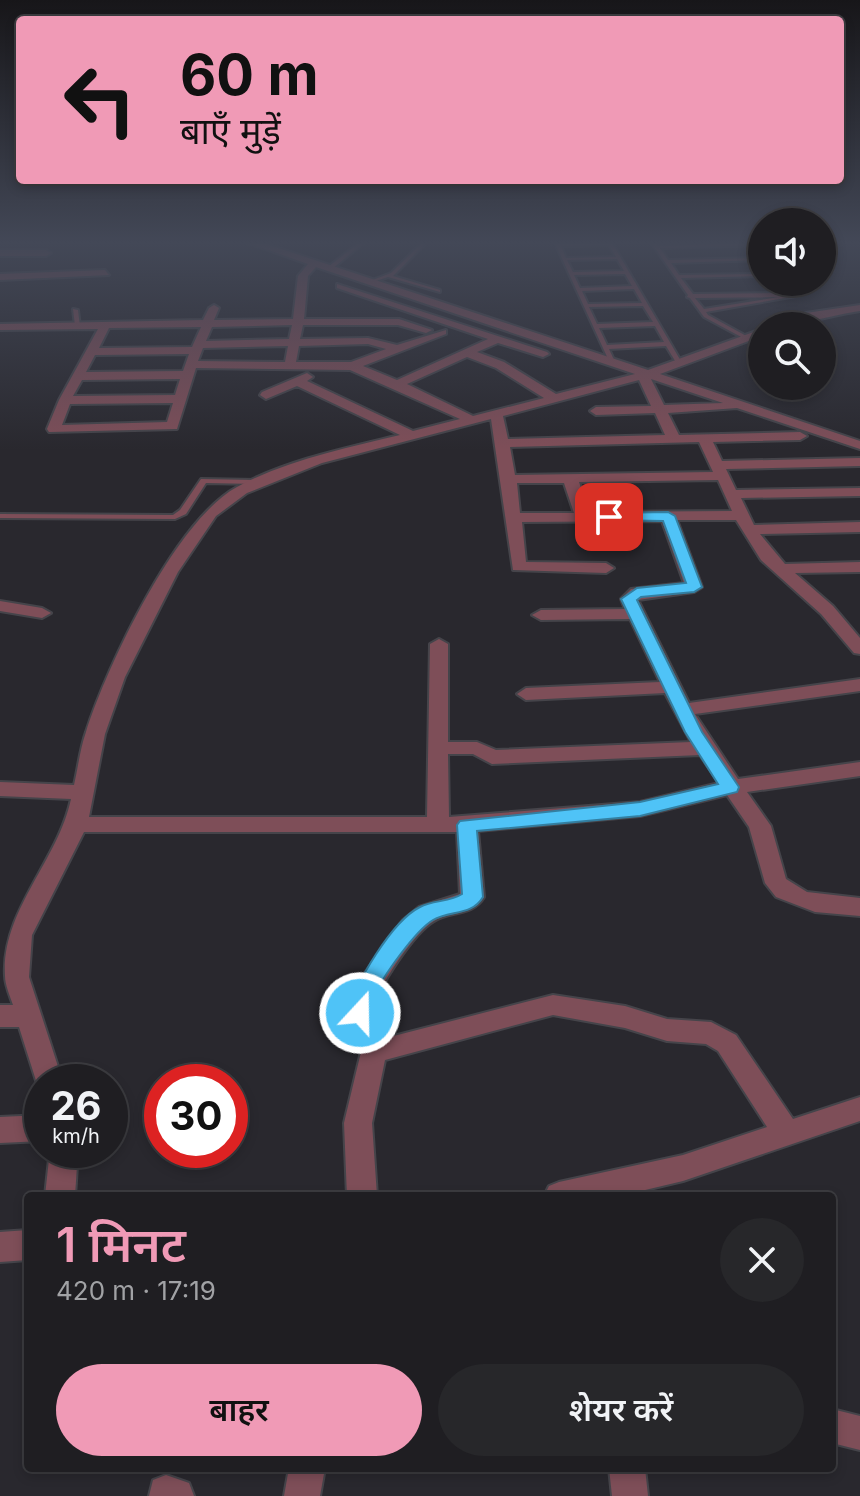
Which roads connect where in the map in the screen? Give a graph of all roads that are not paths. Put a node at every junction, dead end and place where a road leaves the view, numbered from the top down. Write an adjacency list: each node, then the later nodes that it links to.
1 (75, 310): 13 (lane)
2 (213, 311): 11 (street)
3 (299, 311): 10 (street)
4 (413, 311): 15 (street)
5 (460, 311): 30 (street)
6 (588, 311): 16 (lane)
7 (649, 311): 12 (lane)
8 (710, 311): 9 (lane)
9 (703, 312): 18 (lane)
10 (298, 322): 11 (street); 19 (street); 22 (street)
11 (207, 324): 14 (street); 24 (street)
12 (656, 324): 16 (lane); 23 (lane)
13 (78, 326): 14 (street); 17 (street)
14 (105, 326): 27 (street)
15 (457, 326): 19 (street); 21 (street)
16 (595, 326): 25 (lane)
17 (1, 328)
18 (748, 332)
19 (438, 334): 26 (street)
20 (748, 338): 31 (street)
21 (497, 339): 28 (street); 29 (street)
22 (294, 343): 24 (street); 26 (street); 32 (street)
23 (668, 344): 25 (lane); 31 (lane)
24 (197, 347): 27 (street); 35 (street)
25 (605, 347): 30 (lane)
26 (399, 349): 34 (street)
27 (90, 352): 37 (street)
28 (468, 353): 39 (street); 41 (street)
29 (543, 354)
30 (611, 360): 36 (street)
31 (679, 363): 36 (street)
32 (290, 364): 33 (street); 35 (street)
33 (320, 364): 34 (street); 38 (street)
34 (352, 366): 39 (street)
35 (190, 370): 37 (street); 42 (street)
36 (647, 375): 41 (street); 44 (street); 45 (street)
37 (77, 376): 43 (street)
38 (297, 381): 40 (street); 49 (street)
39 (397, 384): 48 (street)
40 (266, 395)
41 (552, 397): 47 (street)
42 (182, 399): 43 (street); 43 (street)
43 (65, 400)
44 (747, 407): 45 (street); 54 (street)
45 (659, 408): 46 (street); 52 (street)
46 (596, 411)
47 (496, 412): 48 (street); 53 (street)
48 (470, 419): 49 (street)
49 (409, 434): 59 (street)
50 (800, 436): 51 (street)
51 (704, 438): 52 (street); 56 (street)
52 (674, 439): 53 (street)
53 (503, 443): 58 (street)
54 (860, 445)
55 (860, 462): 56 (street)
56 (719, 470): 57 (street); 61 (street)
57 (570, 478): 58 (street); 64 (street)
58 (509, 479): 65 (street)
59 (260, 482): 62 (lane); 88 (street)
60 (860, 492): 61 (street)
61 (732, 494): 66 (street)
62 (0, 516)
63 (668, 516): 64 (street); 66 (street); 73 (street)
64 (583, 517): 65 (street)
65 (514, 518): 69 (street)
66 (745, 523): 67 (street); 70 (street)
67 (860, 527)
68 (860, 567): 70 (street)
69 (606, 568)
70 (780, 569): 76 (street)
71 (0, 606): 72 (street)
72 (42, 613)
73 (636, 614): 74 (street); 80 (street)
74 (541, 615)
75 (860, 621): 76 (street)
76 (841, 624): 78 (street)
77 (439, 644): 83 (street)
78 (860, 649)
79 (860, 685): 82 (street)
80 (671, 687): 81 (street); 82 (street)
81 (526, 694)
82 (682, 710): 84 (street)
83 (440, 748): 84 (street); 91 (street)
84 (705, 748): 86 (street)
85 (860, 769): 86 (street)
86 (730, 787): 90 (street); 92 (street)
87 (0, 789): 88 (street)
88 (84, 793): 89 (street)
89 (77, 824): 91 (street); 94 (street)
90 (467, 825): 91 (street); 95 (street)
91 (438, 826)
92 (860, 907)
93 (0, 1016): 94 (street)
94 (29, 1016): 96 (street)
95 (374, 1052): 100 (street); 103 (street)
96 (44, 1064)
97 (860, 1109): 100 (street)
98 (24, 1129): 99 (street)
99 (0, 1130)
100 (787, 1134): 104 (street)
101 (62, 1168): 102 (street)
102 (60, 1192)
103 (362, 1192)
104 (577, 1192)
105 (24, 1245): 106 (street)
106 (0, 1247)
107 (836, 1427): 108 (street)
108 (860, 1433)
109 (306, 1472): 111 (street)
110 (627, 1472): 112 (street)
111 (302, 1496)
112 (630, 1496)

